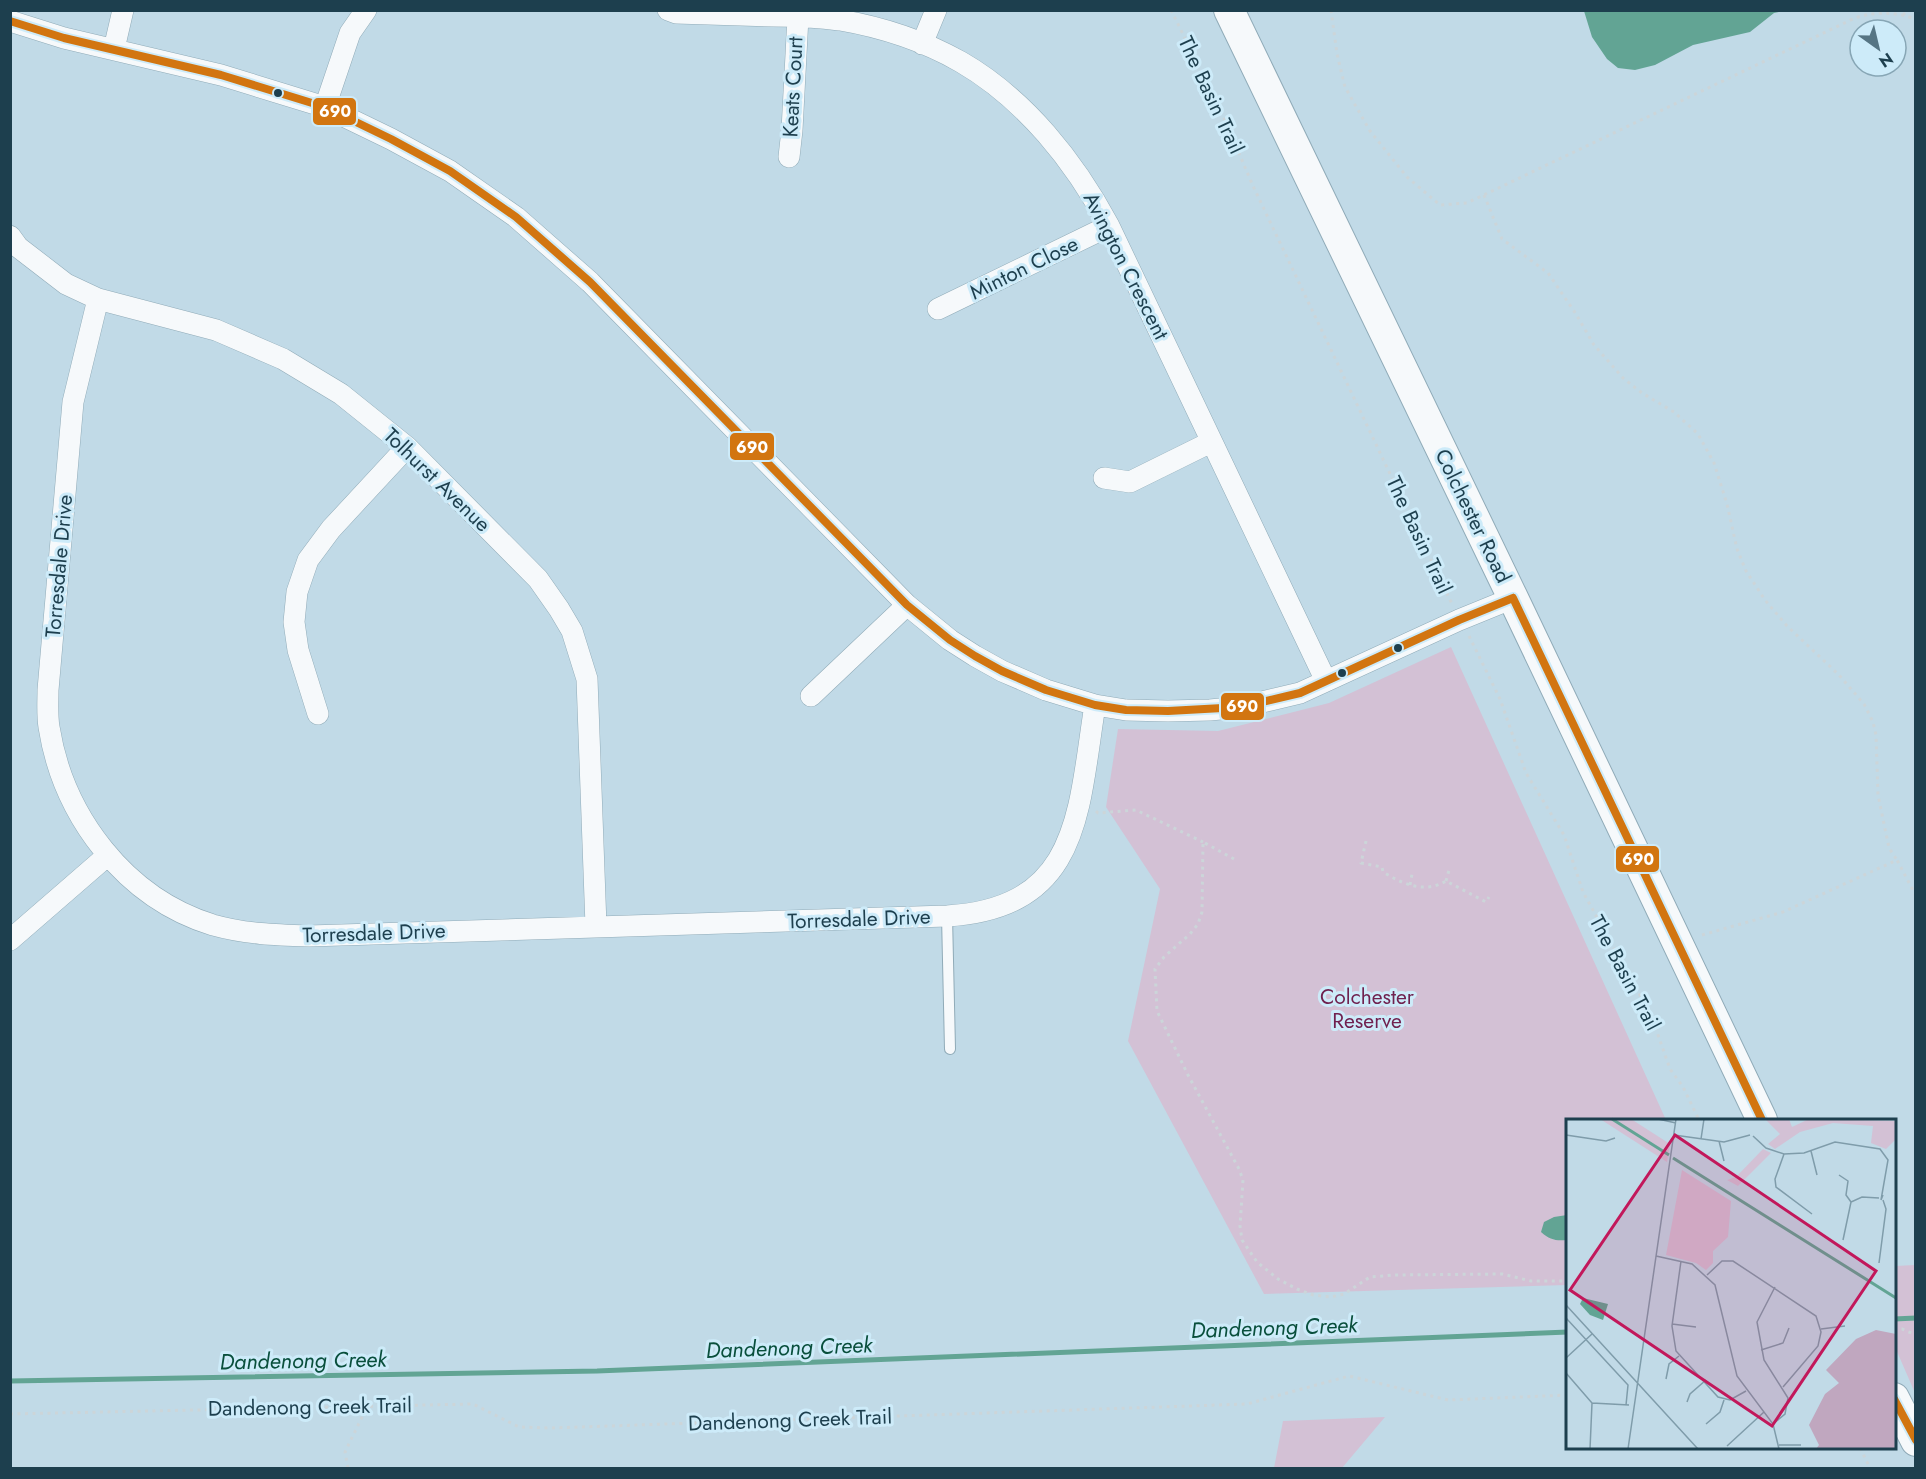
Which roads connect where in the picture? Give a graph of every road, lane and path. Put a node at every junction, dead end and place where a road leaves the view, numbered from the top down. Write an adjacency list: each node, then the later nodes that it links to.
1 (123, 10): 14 (street)
2 (366, 10): 15 (street)
3 (668, 10): 10 (street, Avington Crescent)
4 (936, 10): 13 (street)
5 (1171, 10): 27 (path, The Basin Trail)
6 (1229, 10): 25 (main road, Colchester Road)
7 (1331, 10): 17 (path)
8 (1908, 10): 9 (path)
9 (1903, 15): 11 (path); 17 (path)
10 (798, 16): 13 (street, Avington Crescent); 16 (street, Keats Court)
11 (1916, 19)
12 (10, 21): 14 (street)
13 (921, 44): 18 (street, Avington Crescent)
14 (114, 49): 15 (street)
15 (325, 107): 26 (street)
16 (789, 157)
17 (1484, 195): 37 (path)
18 (1109, 226): 21 (street, Minton Close); 22 (street, Avington Crescent)
19 (10, 236): 20 (street, Tolhurst Avenue)
20 (98, 298): 23 (street, Tolhurst Avenue); 35 (street, Torresdale Drive)
21 (938, 309)
22 (1211, 442): 24 (street); 28 (street, Avington Crescent)
23 (407, 447): 31 (street); 45 (street, Tolhurst Avenue)
24 (1104, 477)
25 (1513, 598): 27 (street); 50 (main road, Colchester Road)
26 (907, 605): 29 (street); 30 (street)
27 (1459, 620): 28 (street); 49 (path, The Basin Trail)
28 (1326, 681): 30 (street)
29 (812, 696)
30 (1095, 705): 32 (street, Torresdale Drive)
31 (318, 714)
32 (1079, 800): 34 (path); 44 (street, Torresdale Drive)
33 (1366, 841): 41 (path)
34 (1203, 842): 36 (path); 51 (path)
35 (108, 855): 45 (street, Torresdale Drive); 47 (street)
36 (1234, 859)
37 (1897, 860): 42 (path); 46 (path)
38 (1449, 870): 40 (path)
39 (1412, 874): 41 (path)
40 (1446, 881): 41 (path); 43 (path)
41 (1410, 885)
42 (1916, 896)
43 (1489, 897)
44 (947, 916): 45 (street, Torresdale Drive); 48 (lane)
45 (596, 926)
46 (1702, 935)
47 (10, 940)
48 (950, 1049)
49 (1699, 1119)
50 (1762, 1119)
51 (1566, 1281)
52 (1896, 1329): 53 (path)
53 (1916, 1335)
54 (1566, 1395): 56 (path, Dandenong Creek Trail)
55 (1896, 1402): 58 (main road)
56 (368, 1405): 57 (path, Dandenong Creek Trail); 60 (path)
57 (10, 1414)
58 (1916, 1441)
59 (1860, 1449): 61 (path)
60 (348, 1468)
61 (1870, 1468)

